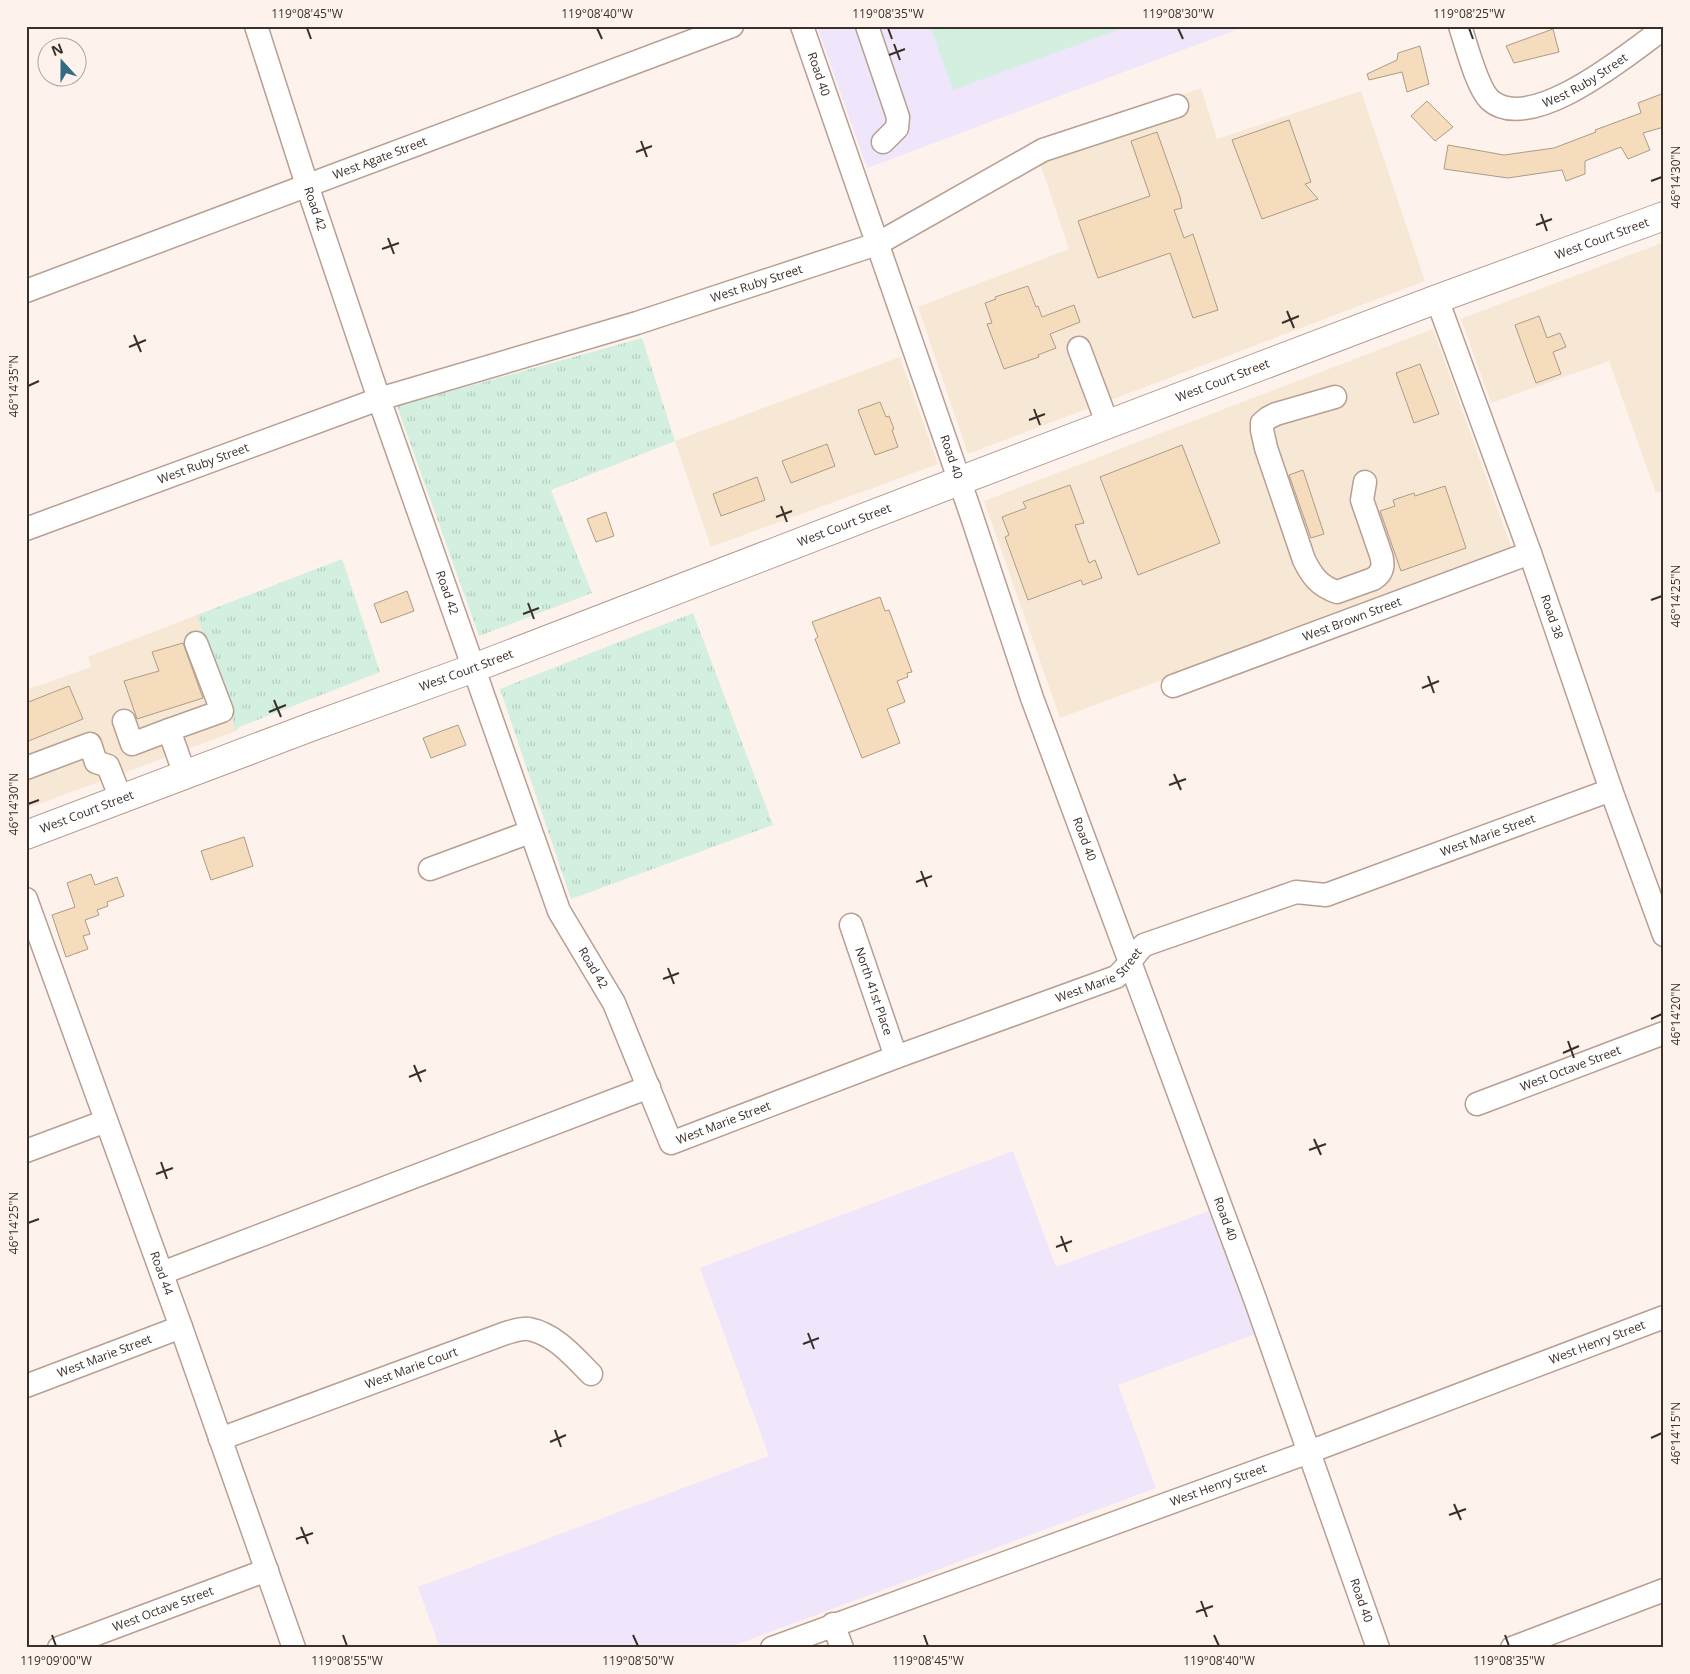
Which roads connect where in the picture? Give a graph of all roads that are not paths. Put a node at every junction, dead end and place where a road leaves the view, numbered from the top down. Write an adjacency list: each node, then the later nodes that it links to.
1 (256, 26): 9 (street, Road 42)
2 (732, 26): 9 (street, West Agate Street)
3 (802, 26): 11 (street, Road 40)
4 (867, 26): 8 (street)
5 (1460, 26): 6 (street, West Ruby Street)
6 (1664, 28)
7 (1177, 106): 11 (street, West Ruby Street)
8 (883, 142)
9 (307, 185): 12 (street, West Agate Street); 16 (street, Road 42)
10 (1664, 216): 13 (main road, West Court Street)
11 (877, 244): 16 (street, West Ruby Street); 18 (street, Road 40)
12 (26, 291)
13 (1437, 299): 17 (main road, West Court Street); 21 (street, Road 38)
14 (1079, 348): 17 (street)
15 (1335, 397): 19 (street)
16 (380, 399): 20 (street, West Ruby Street); 23 (street, Road 42)
17 (1108, 425): 18 (main road, West Court Street)
18 (959, 481): 23 (main road, West Court Street); 37 (street, Road 40)
19 (1365, 482)
20 (26, 529)
21 (1530, 553): 24 (street, West Brown Street); 29 (street, Road 38)
22 (196, 643): 26 (street)
23 (474, 668): 28 (main road, West Court Street); 31 (street, Road 42)
24 (1173, 686)
25 (124, 721): 26 (street)
26 (169, 730): 28 (street)
27 (26, 768): 30 (street)
28 (185, 775): 30 (main road, West Court Street)
29 (1612, 790): 36 (street, Road 38); 37 (street, West Marie Street)
30 (121, 799): 32 (main road, West Court Street)
31 (530, 832): 33 (street); 40 (street, Road 42)
32 (26, 835)
33 (430, 869)
34 (26, 899): 42 (street, Road 44)
35 (851, 925): 39 (street, North 41st Place)
36 (1664, 935)
37 (1130, 962): 39 (street, West Marie Street); 51 (street, Road 40)
38 (1664, 1033): 41 (street, West Octave Street)
39 (896, 1058): 43 (street, West Marie Street)
40 (649, 1087): 43 (street, Road 42); 45 (street)
41 (1477, 1104)
42 (106, 1121): 44 (street); 45 (street, Road 44)
43 (671, 1143)
44 (26, 1152)
45 (162, 1274): 47 (street, Road 44)
46 (1664, 1317): 51 (street, West Henry Street)
47 (181, 1327): 49 (street, West Marie Street); 50 (street, Road 44)
48 (591, 1374): 50 (street, West Marie Court)
49 (26, 1386)
50 (220, 1439): 52 (street, Road 44)
51 (1309, 1452): 54 (street, West Henry Street); 59 (street, Road 40)
52 (266, 1570): 55 (street, West Octave Street); 56 (street, Road 44)
53 (1664, 1590): 60 (street)
54 (834, 1624): 57 (street, West Henry Street); 58 (street)
55 (59, 1648)
56 (294, 1648)
57 (772, 1648)
58 (842, 1648)
59 (1378, 1648)
60 (1512, 1648)

